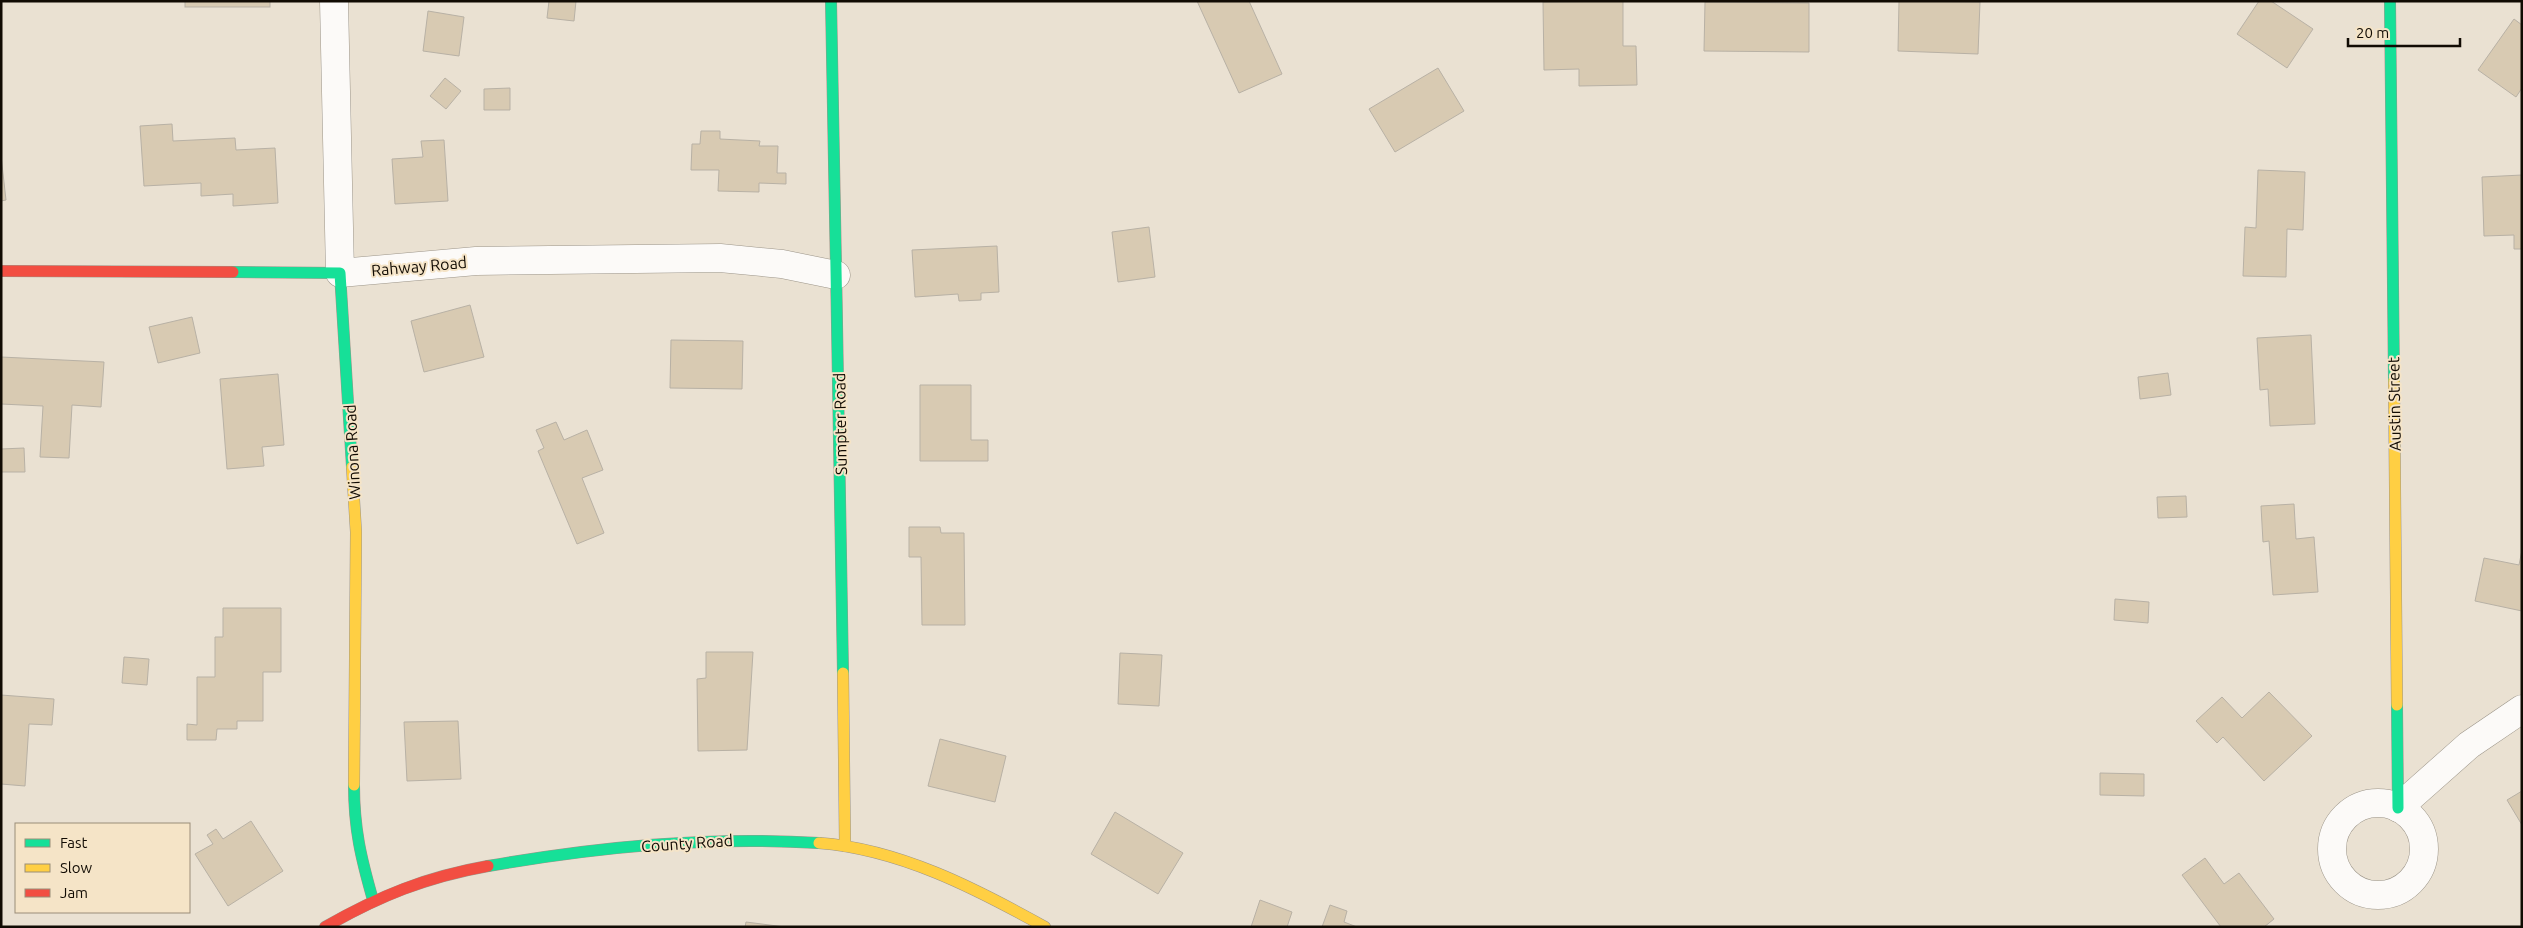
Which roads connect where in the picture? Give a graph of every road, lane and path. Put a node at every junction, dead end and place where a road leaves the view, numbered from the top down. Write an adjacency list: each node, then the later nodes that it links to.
1 (334, 1): 5 (street, Winona Road)
2 (831, 1): 6 (street, Sumpter Road)
3 (2390, 1): 8 (street, Austin Street)
4 (1, 271): 5 (street, Rahway Road)
5 (340, 273): 6 (street, Rahway Road); 10 (street, Winona Road)
6 (836, 275): 9 (street, Sumpter Road)
7 (2522, 708): 8 (street)
8 (2398, 808)
9 (845, 846): 10 (street, County Road); 12 (street, County Road)
10 (373, 900): 11 (street, County Road)
11 (325, 927)
12 (1045, 927)

